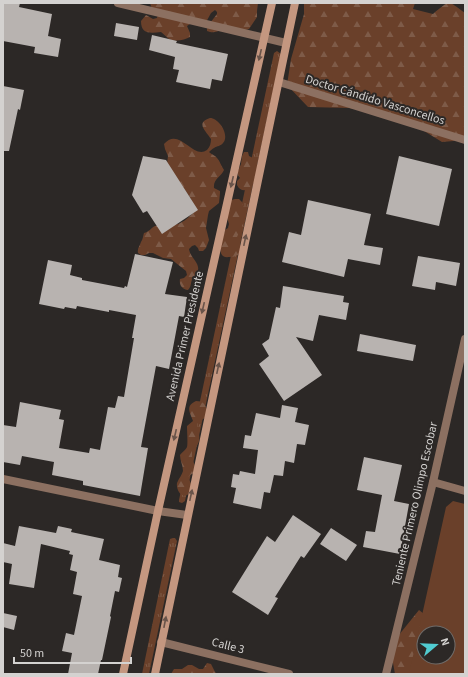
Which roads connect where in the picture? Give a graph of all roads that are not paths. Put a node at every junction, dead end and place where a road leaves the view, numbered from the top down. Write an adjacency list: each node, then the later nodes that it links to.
1 (118, 3): 4 (street)
2 (272, 3): 4 (main road, Avenida Primer Presidente)
3 (295, 3): 5 (main road)
4 (264, 37): 5 (street); 12 (main road, Avenida Primer Presidente, one-way to 12)
5 (286, 43): 6 (main road)
6 (279, 82): 7 (street, Doctor Cándido Vasconcellos); 13 (main road, one-way to 6)
7 (465, 140)
8 (465, 339): 10 (street, Teniente Primero Olimpo Escobar)
9 (3, 479): 12 (street)
10 (433, 482): 11 (street); 18 (street, Teniente Primero Olimpo Escobar)
11 (465, 491)
12 (158, 511): 13 (street); 15 (main road, Avenida Primer Presidente)
13 (187, 515): 14 (main road, one-way to 13)
14 (162, 642): 16 (main road); 17 (street, Calle 3)
15 (124, 674)
16 (154, 674)
17 (289, 674)
18 (386, 674)

